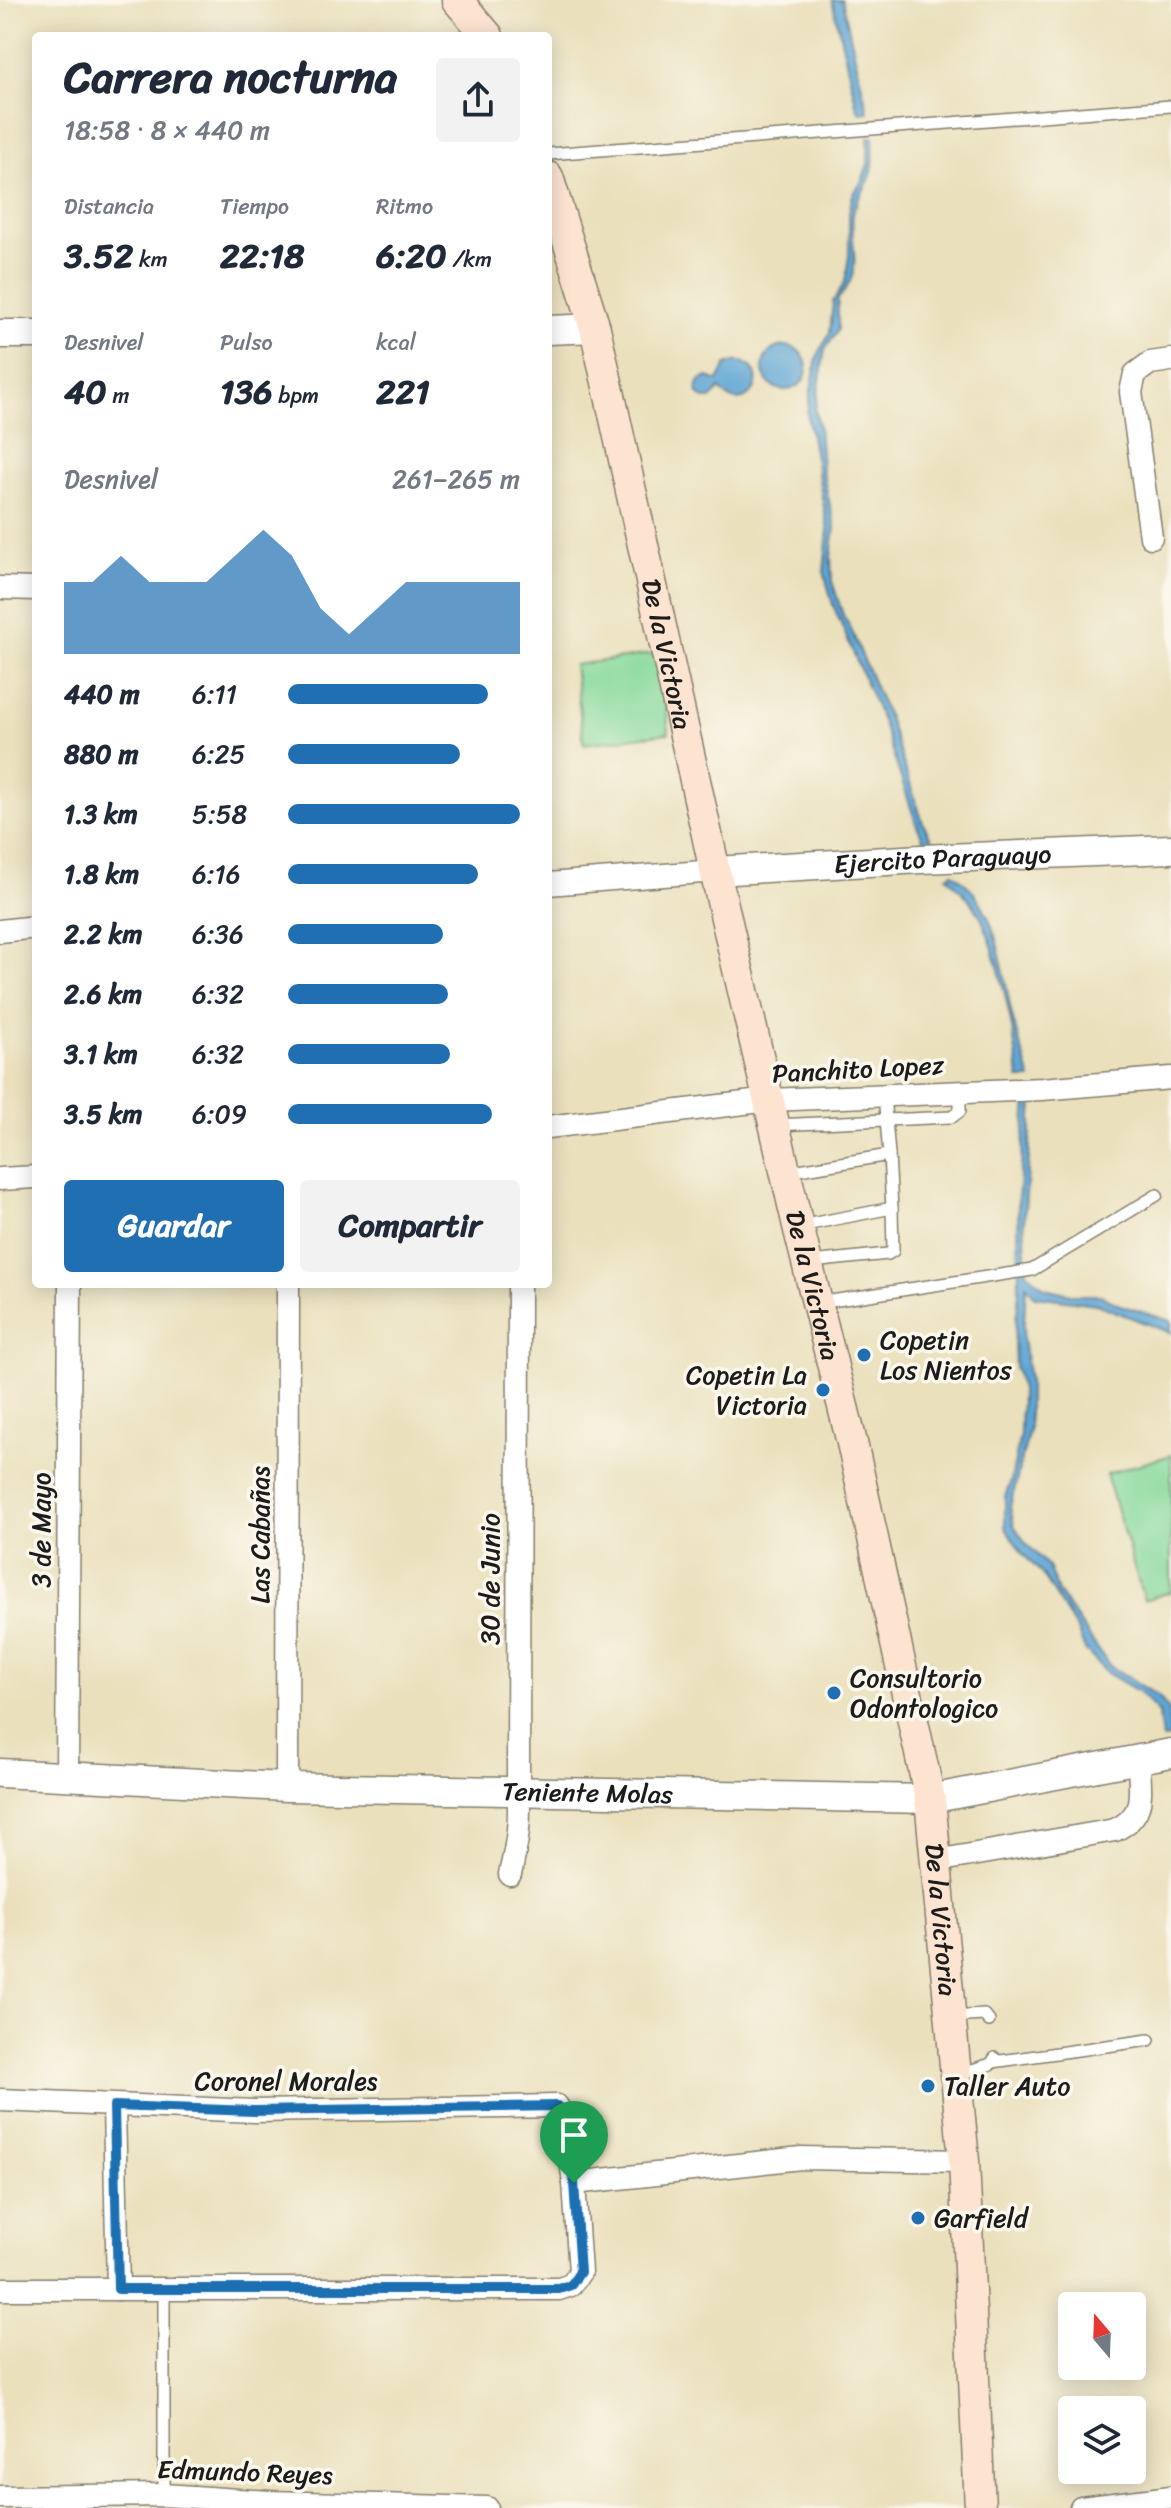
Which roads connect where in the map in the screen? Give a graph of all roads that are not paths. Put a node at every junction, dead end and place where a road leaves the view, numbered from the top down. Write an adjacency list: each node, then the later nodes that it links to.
1 (457, 0): 2 (main road)
2 (485, 32)
3 (1171, 106): 4 (lane)
4 (552, 154)
5 (552, 190): 6 (main road, De la Victoria)
6 (595, 328): 7 (street); 15 (main road, De la Victoria)
7 (552, 330)
8 (0, 334): 9 (street)
9 (32, 334)
10 (1171, 360): 11 (street)
11 (1151, 537)
12 (0, 588): 13 (street)
13 (32, 589)
14 (1171, 849): 15 (street, Ejercito Paraguayo)
15 (715, 871): 16 (street); 22 (main road, De la Victoria)
16 (552, 884)
17 (32, 927): 18 (street)
18 (0, 931)
19 (1171, 1078): 20 (street, Panchito Lopez)
20 (960, 1092): 21 (street, Panchito Lopez); 23 (lane)
21 (884, 1095): 22 (street, Panchito Lopez); 23 (lane)
22 (772, 1113): 23 (lane); 24 (street, Panchito Lopez); 26 (main road, De la Victoria)
23 (886, 1119): 25 (lane)
24 (552, 1127)
25 (889, 1155): 26 (lane); 30 (lane)
26 (786, 1172): 31 (main road, De la Victoria)
27 (32, 1177): 28 (street)
28 (0, 1179)
29 (1157, 1195): 36 (lane)
30 (892, 1208): 31 (lane); 32 (lane)
31 (798, 1226): 32 (main road, De la Victoria)
32 (807, 1262): 36 (main road, De la Victoria)
33 (70, 1288): 40 (street, 3 de Mayo)
34 (288, 1288): 41 (street, Las Cabañas)
35 (519, 1288): 42 (street, 30 de Junio)
36 (817, 1303): 43 (main road, De la Victoria)
37 (1171, 1753): 38 (street, Teniente Molas)
38 (1139, 1760): 43 (street, Teniente Molas); 44 (street)
39 (0, 1773): 40 (street, Teniente Molas)
40 (67, 1776): 41 (street, Teniente Molas)
41 (287, 1787): 42 (street, Teniente Molas)
42 (518, 1790): 43 (street, Teniente Molas); 45 (street, 30 de Junio)
43 (930, 1799): 44 (main road, De la Victoria)
44 (936, 1861): 46 (main road, De la Victoria)
45 (510, 1874)
46 (950, 2017): 47 (lane); 49 (main road, De la Victoria)
47 (989, 2021)
48 (1149, 2040): 49 (lane)
49 (956, 2075): 52 (main road, De la Victoria)
50 (0, 2100): 51 (street, Coronel Morales)
51 (114, 2106): 53 (street, Coronel Morales); 55 (street)
52 (964, 2161): 53 (street); 64 (main road, De la Victoria)
53 (574, 2183): 56 (street)
54 (0, 2289): 55 (street)
55 (118, 2289): 56 (street)
56 (164, 2289): 57 (lane)
57 (164, 2495): 60 (street, Edmundo Reyes); 61 (street, Edmundo Reyes)
58 (0, 2497): 60 (street, Edmundo Reyes)
59 (1171, 2497): 65 (street)
60 (109, 2502)
61 (271, 2505): 62 (street, Edmundo Reyes)
62 (472, 2508): 63 (street, Edmundo Reyes)
63 (487, 2508)
64 (980, 2508)
65 (1081, 2508)

